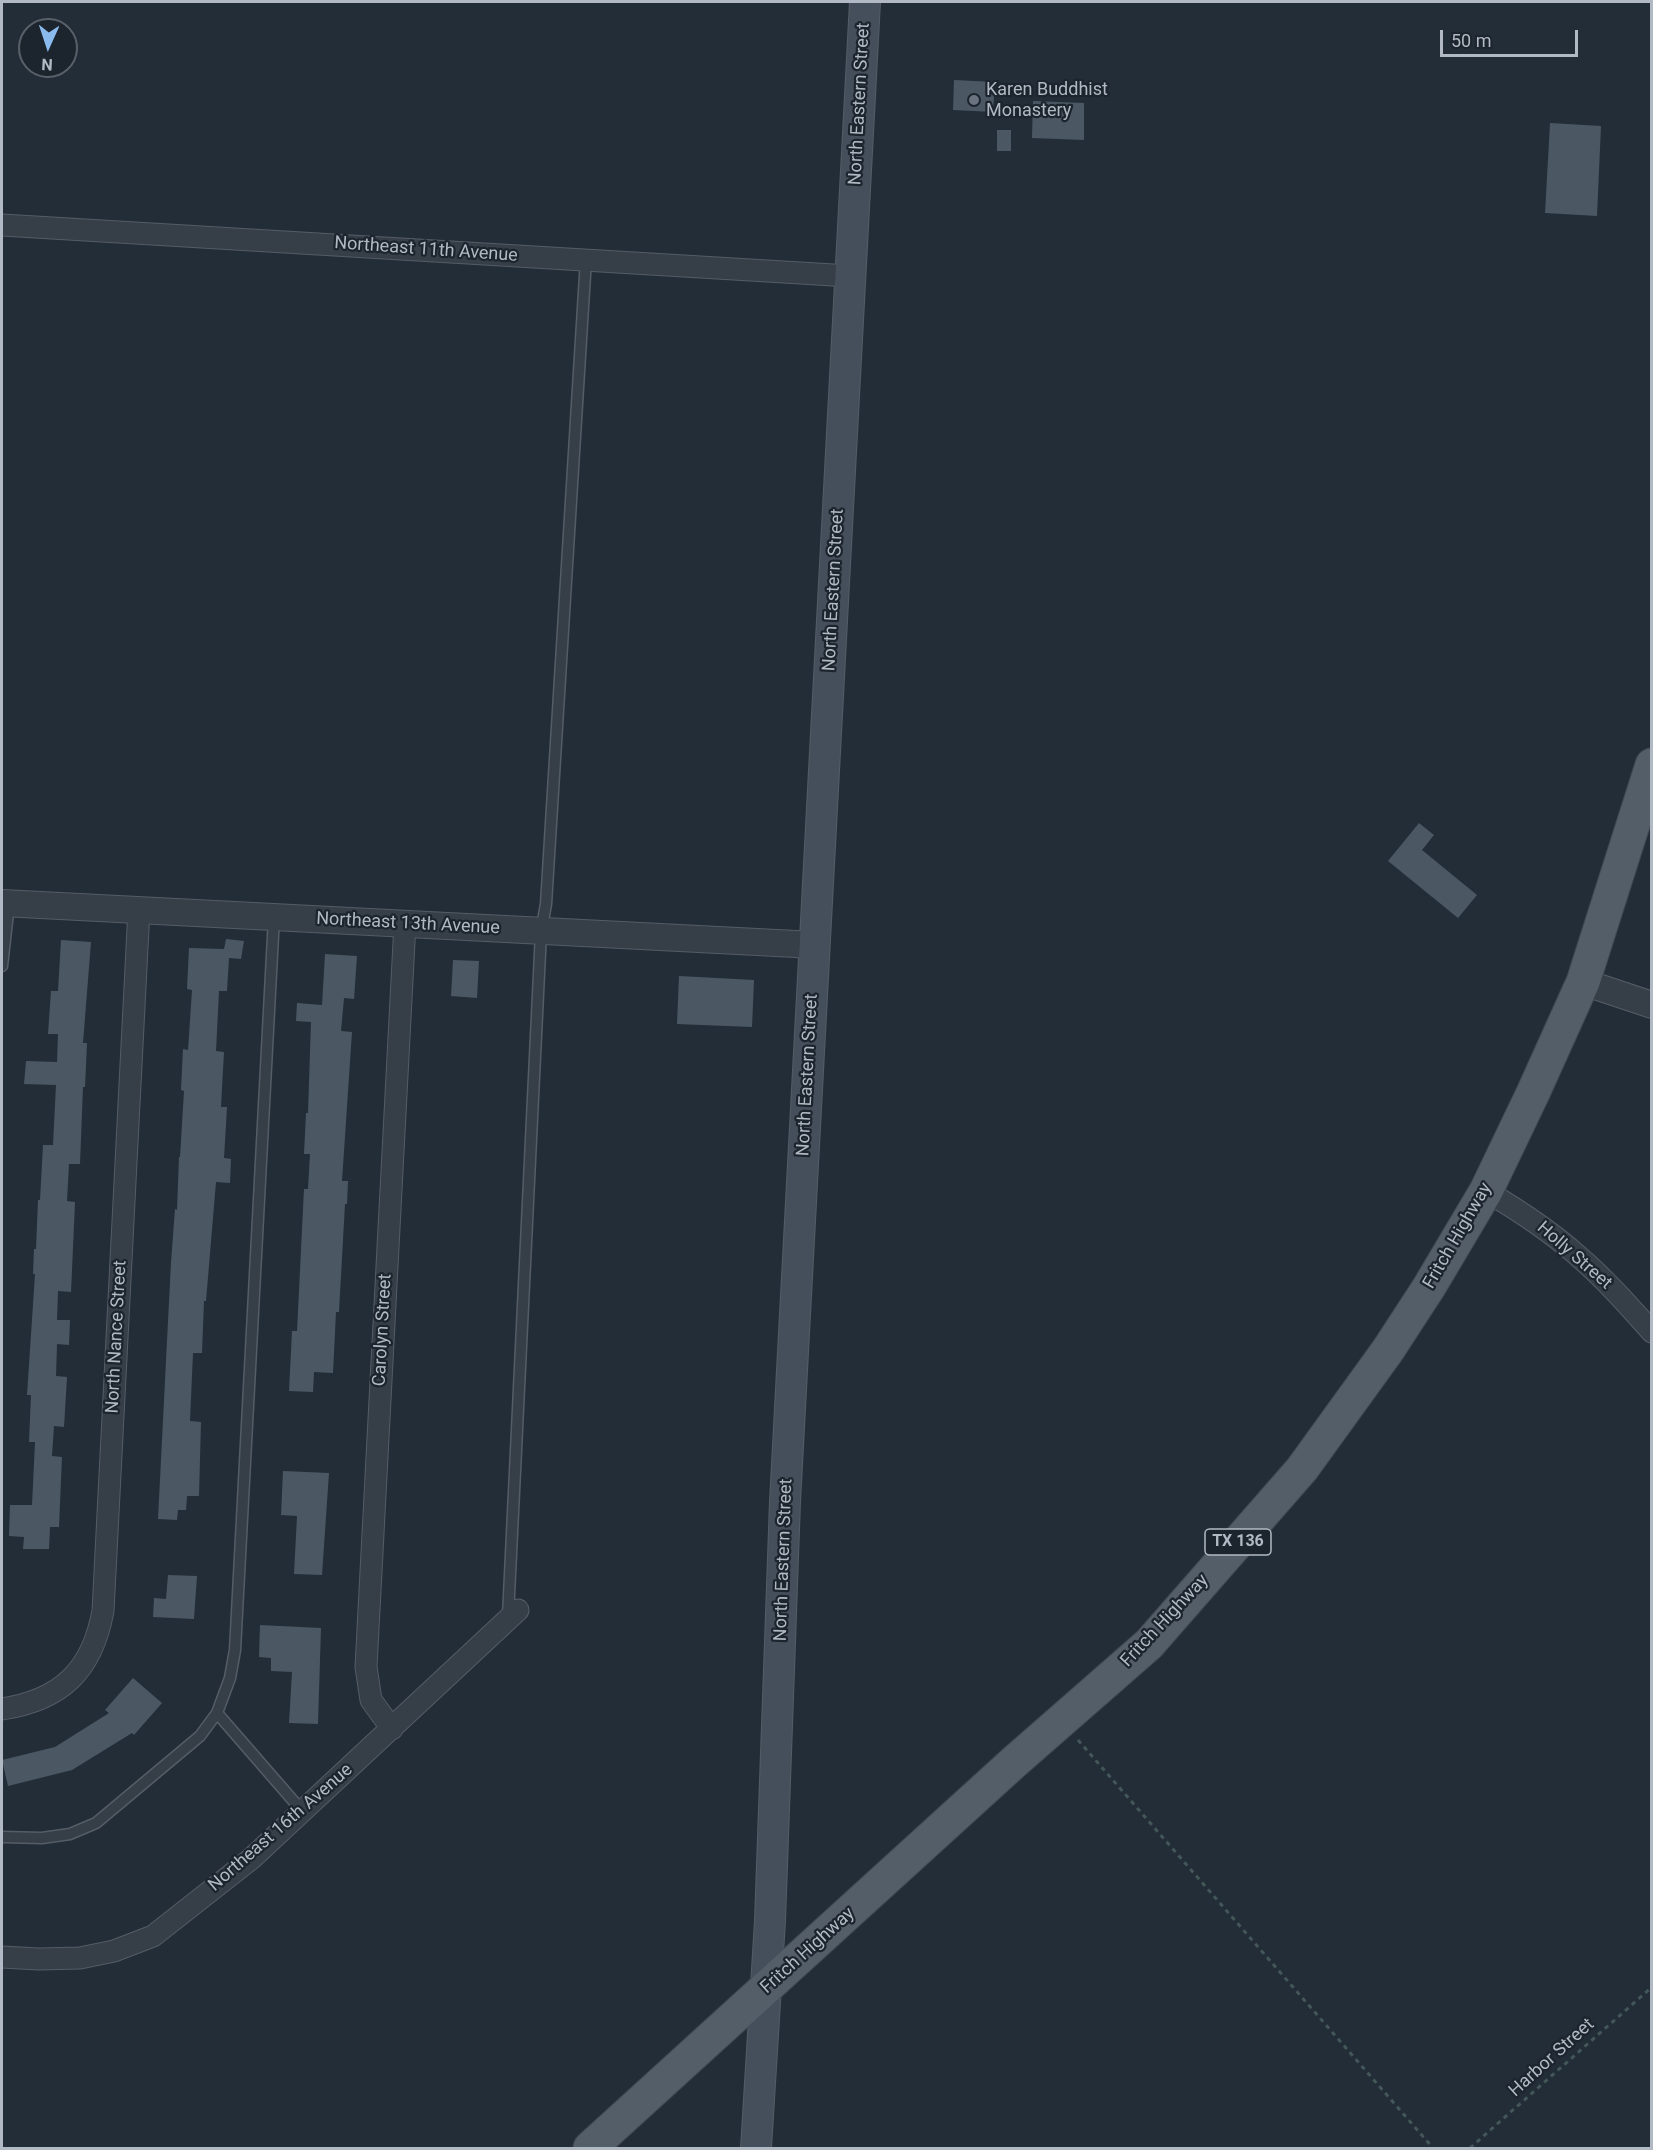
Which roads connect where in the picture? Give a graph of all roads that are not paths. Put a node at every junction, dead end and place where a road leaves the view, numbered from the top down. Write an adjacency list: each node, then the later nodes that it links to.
1 (865, 2): 4 (main road, North Eastern Street)
2 (2, 225): 3 (street, Northeast 11th Avenue)
3 (586, 260): 4 (street, Northeast 11th Avenue); 10 (lane)
4 (850, 276): 11 (main road, North Eastern Street)
5 (1652, 765): 13 (main road, Fritch Highway / TX 136)
6 (5, 903): 7 (street, Northeast 13th Avenue); 12 (lane)
7 (139, 909): 8 (street, Northeast 13th Avenue); 18 (street, North Nance Street)
8 (274, 916): 9 (street, Northeast 13th Avenue); 19 (lane)
9 (405, 923): 10 (street, Northeast 13th Avenue); 20 (street, Carolyn Street)
10 (541, 932): 11 (street, Northeast 13th Avenue); 17 (lane)
11 (815, 945): 24 (main road, North Eastern Street)
12 (2, 966)
13 (1583, 982): 14 (street); 15 (main road, Fritch Highway / TX 136)
14 (1652, 1005)
15 (1486, 1191): 16 (street, Holly Street); 24 (main road, Fritch Highway / TX 136)
16 (1652, 1332)
17 (513, 1615): 20 (street, Northeast 16th Avenue)
18 (2, 1709)
19 (217, 1713): 21 (lane); 22 (lane)
20 (392, 1729): 21 (street, Northeast 16th Avenue)
21 (303, 1812): 23 (street, Northeast 16th Avenue)
22 (2, 1837)
23 (2, 1957)
24 (766, 1990): 25 (main road, Fritch Highway / TX 136); 26 (main road, North Eastern Street)
25 (590, 2148)
26 (756, 2148)

